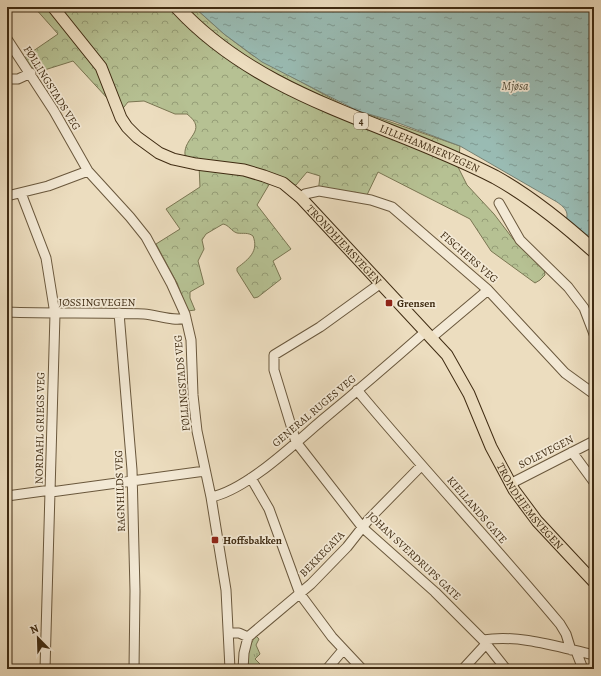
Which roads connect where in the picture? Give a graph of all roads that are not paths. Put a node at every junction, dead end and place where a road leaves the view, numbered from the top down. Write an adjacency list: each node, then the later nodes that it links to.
1 (53, 7): 9 (main road, TRONDHJEMSVEGEN)
2 (177, 7): 11 (highway, LILLEHAMMERVEGEN / 4)
3 (7, 38): 4 (street, FØLLINGSTADS VEG)
4 (30, 74): 5 (street); 6 (street, FØLLINGSTADS VEG)
5 (7, 79)
6 (88, 171): 7 (street); 17 (street, FØLLINGSTADS VEG)
7 (21, 193): 8 (street); 16 (street, NORDAHL GRIEGS VEG)
8 (7, 196)
9 (301, 198): 12 (main road, TRONDHJEMSVEGEN); 13 (street, FISCHERS VEG)
10 (499, 203): 18 (street)
11 (594, 251)
12 (381, 282): 19 (main road, TRONDHJEMSVEGEN); 23 (street, JOHAN SVERDRUPS GATE)
13 (488, 290): 19 (street, GENERAL RUGES VEG); 21 (street, FISCHERS VEG)
14 (7, 312): 16 (street, JØSSINGVEGEN)
15 (119, 313): 16 (street, JØSSINGVEGEN); 17 (street, JØSSINGVEGEN); 28 (street, RAGNHILDS VEG)
16 (54, 314): 31 (street, NORDAHL GRIEGS VEG)
17 (186, 318): 26 (street, FØLLINGSTADS VEG)
18 (594, 334)
19 (428, 335): 20 (street, GENERAL RUGES VEG); 30 (main road, TRONDHJEMSVEGEN)
20 (357, 390): 23 (street, GENERAL RUGES VEG); 25 (street, KIELLANDS GATE)
21 (594, 394)
22 (594, 441): 24 (street, SOLEVEGEN)
23 (296, 442): 27 (street, GENERAL RUGES VEG); 34 (street, JOHAN SVERDRUPS GATE)
24 (572, 452): 29 (street); 30 (street, SOLEVEGEN)
25 (421, 466): 34 (street, BEKKEGATA); 41 (street, KIELLANDS GATE)
26 (205, 471): 28 (street); 33 (street, FØLLINGSTADS VEG)
27 (251, 478): 33 (street, GENERAL RUGES VEG); 36 (street)
28 (132, 480): 31 (street); 44 (street, RAGNHILDS VEG)
29 (594, 482)
30 (510, 484): 35 (main road, TRONDHJEMSVEGEN)
31 (50, 491): 32 (street); 43 (street, NORDAHL GRIEGS VEG)
32 (7, 496)
33 (211, 497): 37 (street, FØLLINGSTADS VEG)
34 (364, 528): 36 (street, BEKKEGATA); 39 (street, JOHAN SVERDRUPS GATE)
35 (594, 582)
36 (300, 594): 38 (street, BEKKEGATA); 40 (street)
37 (229, 633): 38 (street); 45 (street, FØLLINGSTADS VEG)
38 (248, 637): 46 (street)
39 (485, 642): 41 (street); 49 (street); 50 (street, JOHAN SVERDRUPS GATE)
40 (343, 650): 47 (street); 48 (street)
41 (574, 651): 42 (street); 51 (street, KIELLANDS GATE)
42 (594, 655)
43 (45, 669)
44 (134, 669)
45 (230, 669)
46 (243, 669)
47 (327, 669)
48 (362, 669)
49 (463, 669)
50 (506, 669)
51 (583, 669)

